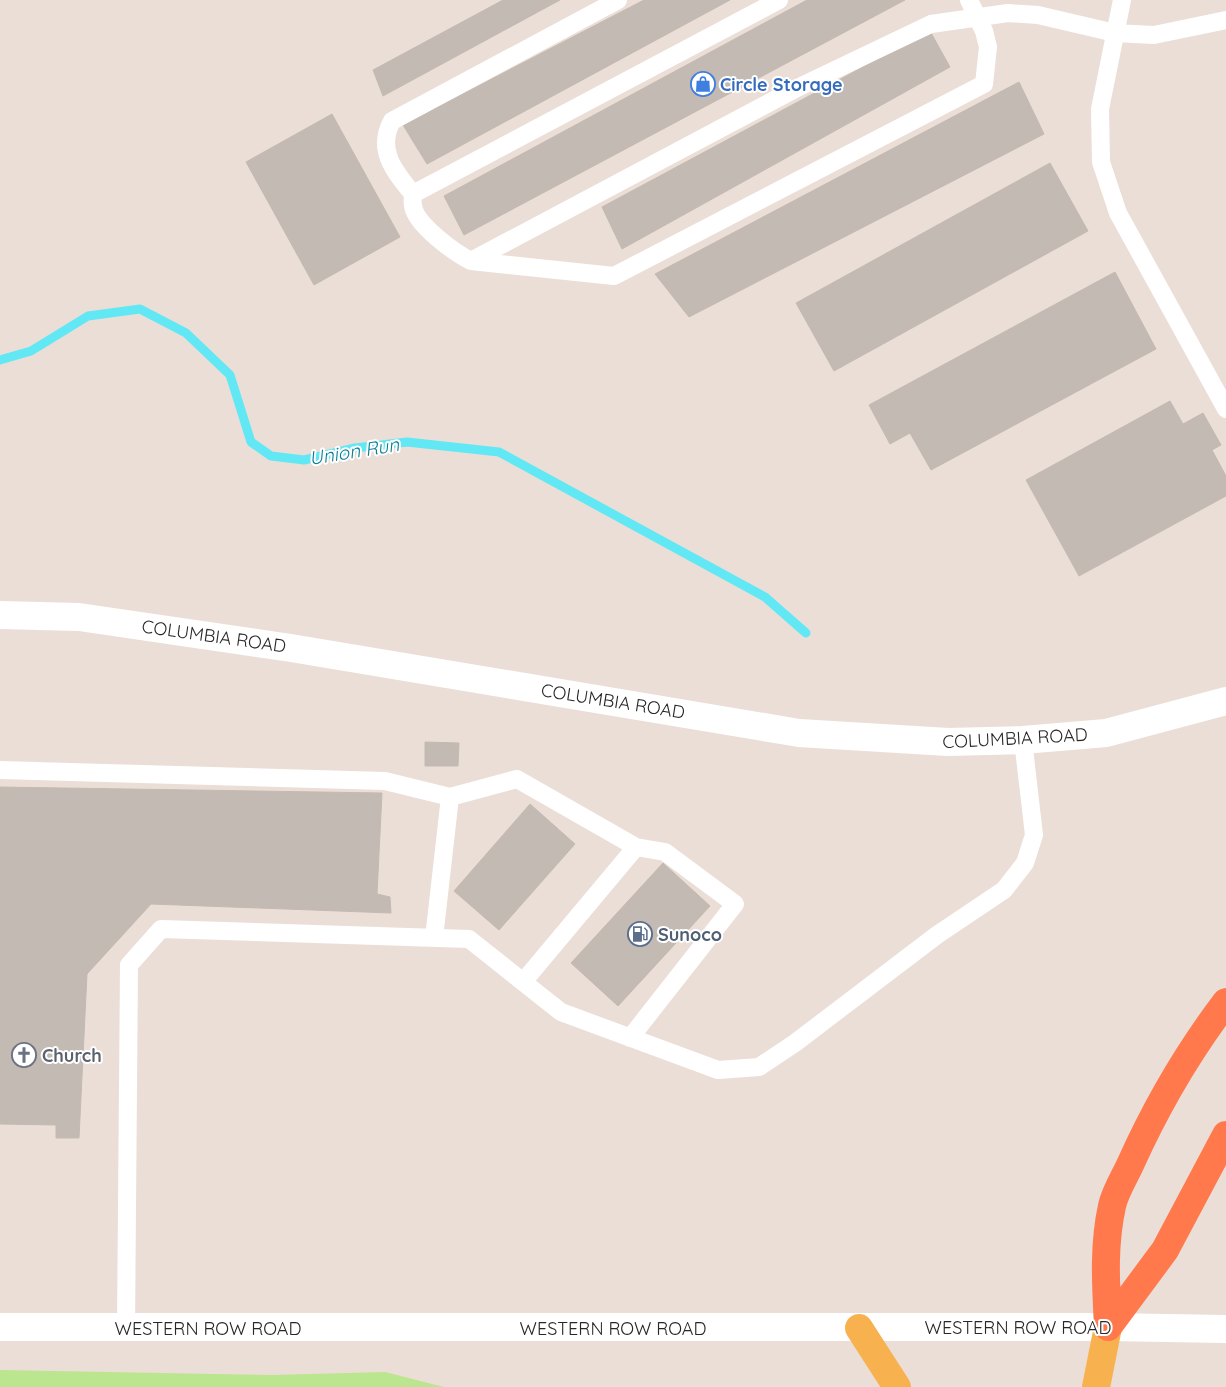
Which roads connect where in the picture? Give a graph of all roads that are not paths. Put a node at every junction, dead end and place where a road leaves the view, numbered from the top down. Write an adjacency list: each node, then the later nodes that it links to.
1 (618, 0): 8 (lane)
2 (779, 0): 8 (lane)
3 (969, 0): 5 (lane)
4 (1122, 0): 7 (lane)
5 (977, 17): 7 (lane); 9 (lane); 9 (lane)
6 (1226, 20): 7 (lane)
7 (1115, 33): 10 (lane)
8 (413, 194): 9 (lane)
9 (471, 261)
10 (1226, 409)
11 (0, 615): 13 (street, COLUMBIA ROAD)
12 (1226, 701): 13 (street, COLUMBIA ROAD)
13 (1023, 740): 20 (lane)
14 (0, 770): 15 (lane)
15 (450, 797): 16 (lane); 17 (lane)
16 (636, 847): 18 (lane); 20 (lane)
17 (434, 938): 18 (lane); 24 (lane)
18 (523, 982): 20 (lane)
19 (1226, 1002): 23 (highway)
20 (630, 1038)
21 (1226, 1135): 23 (highway)
22 (0, 1327): 24 (street, WESTERN ROW ROAD)
23 (1108, 1327): 25 (street, WESTERN ROW ROAD); 26 (street, WESTERN ROW ROAD); 28 (main road)
24 (126, 1328): 25 (street, WESTERN ROW ROAD)
25 (859, 1328): 27 (main road)
26 (1226, 1329)
27 (897, 1387)
28 (1096, 1387)

